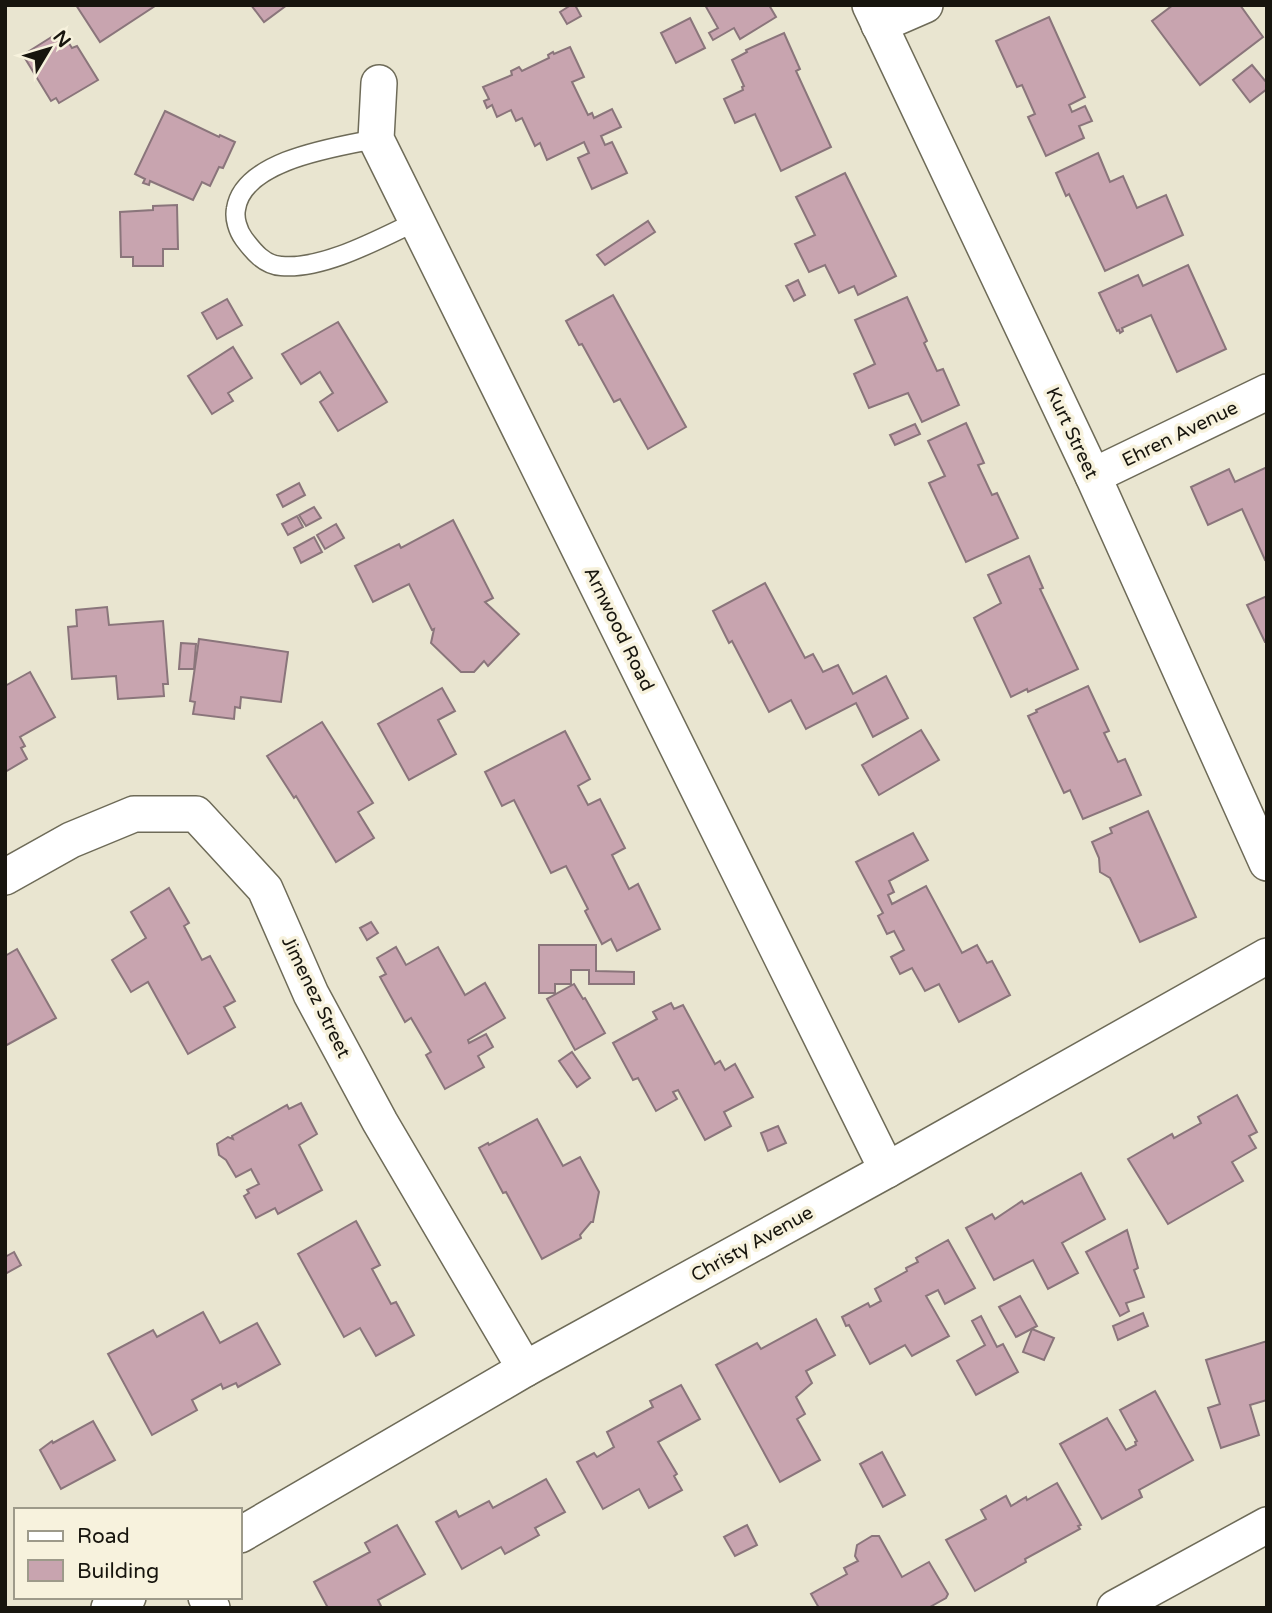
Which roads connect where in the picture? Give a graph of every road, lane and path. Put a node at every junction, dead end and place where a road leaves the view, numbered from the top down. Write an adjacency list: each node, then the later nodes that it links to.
1 (925, 5): 2 (street)
2 (874, 15): 7 (street, Kurt Street)
3 (379, 83): 4 (street, Arnwood Road)
4 (376, 139): 5 (street, Arnwood Road); 5 (lane)
5 (417, 221): 11 (street, Arnwood Road)
6 (1267, 392): 7 (street, Ehren Avenue)
7 (1093, 476): 8 (street, Kurt Street)
8 (1267, 863)
9 (5, 877): 12 (street, Jimenez Street)
10 (1267, 956): 11 (street, Christy Avenue)
11 (887, 1170): 12 (street, Christy Avenue)
12 (525, 1369): 14 (street, Christy Avenue)
13 (1267, 1525): 17 (street)
14 (242, 1534)
15 (125, 1599): 16 (street)
16 (109, 1608)
17 (1115, 1608)

